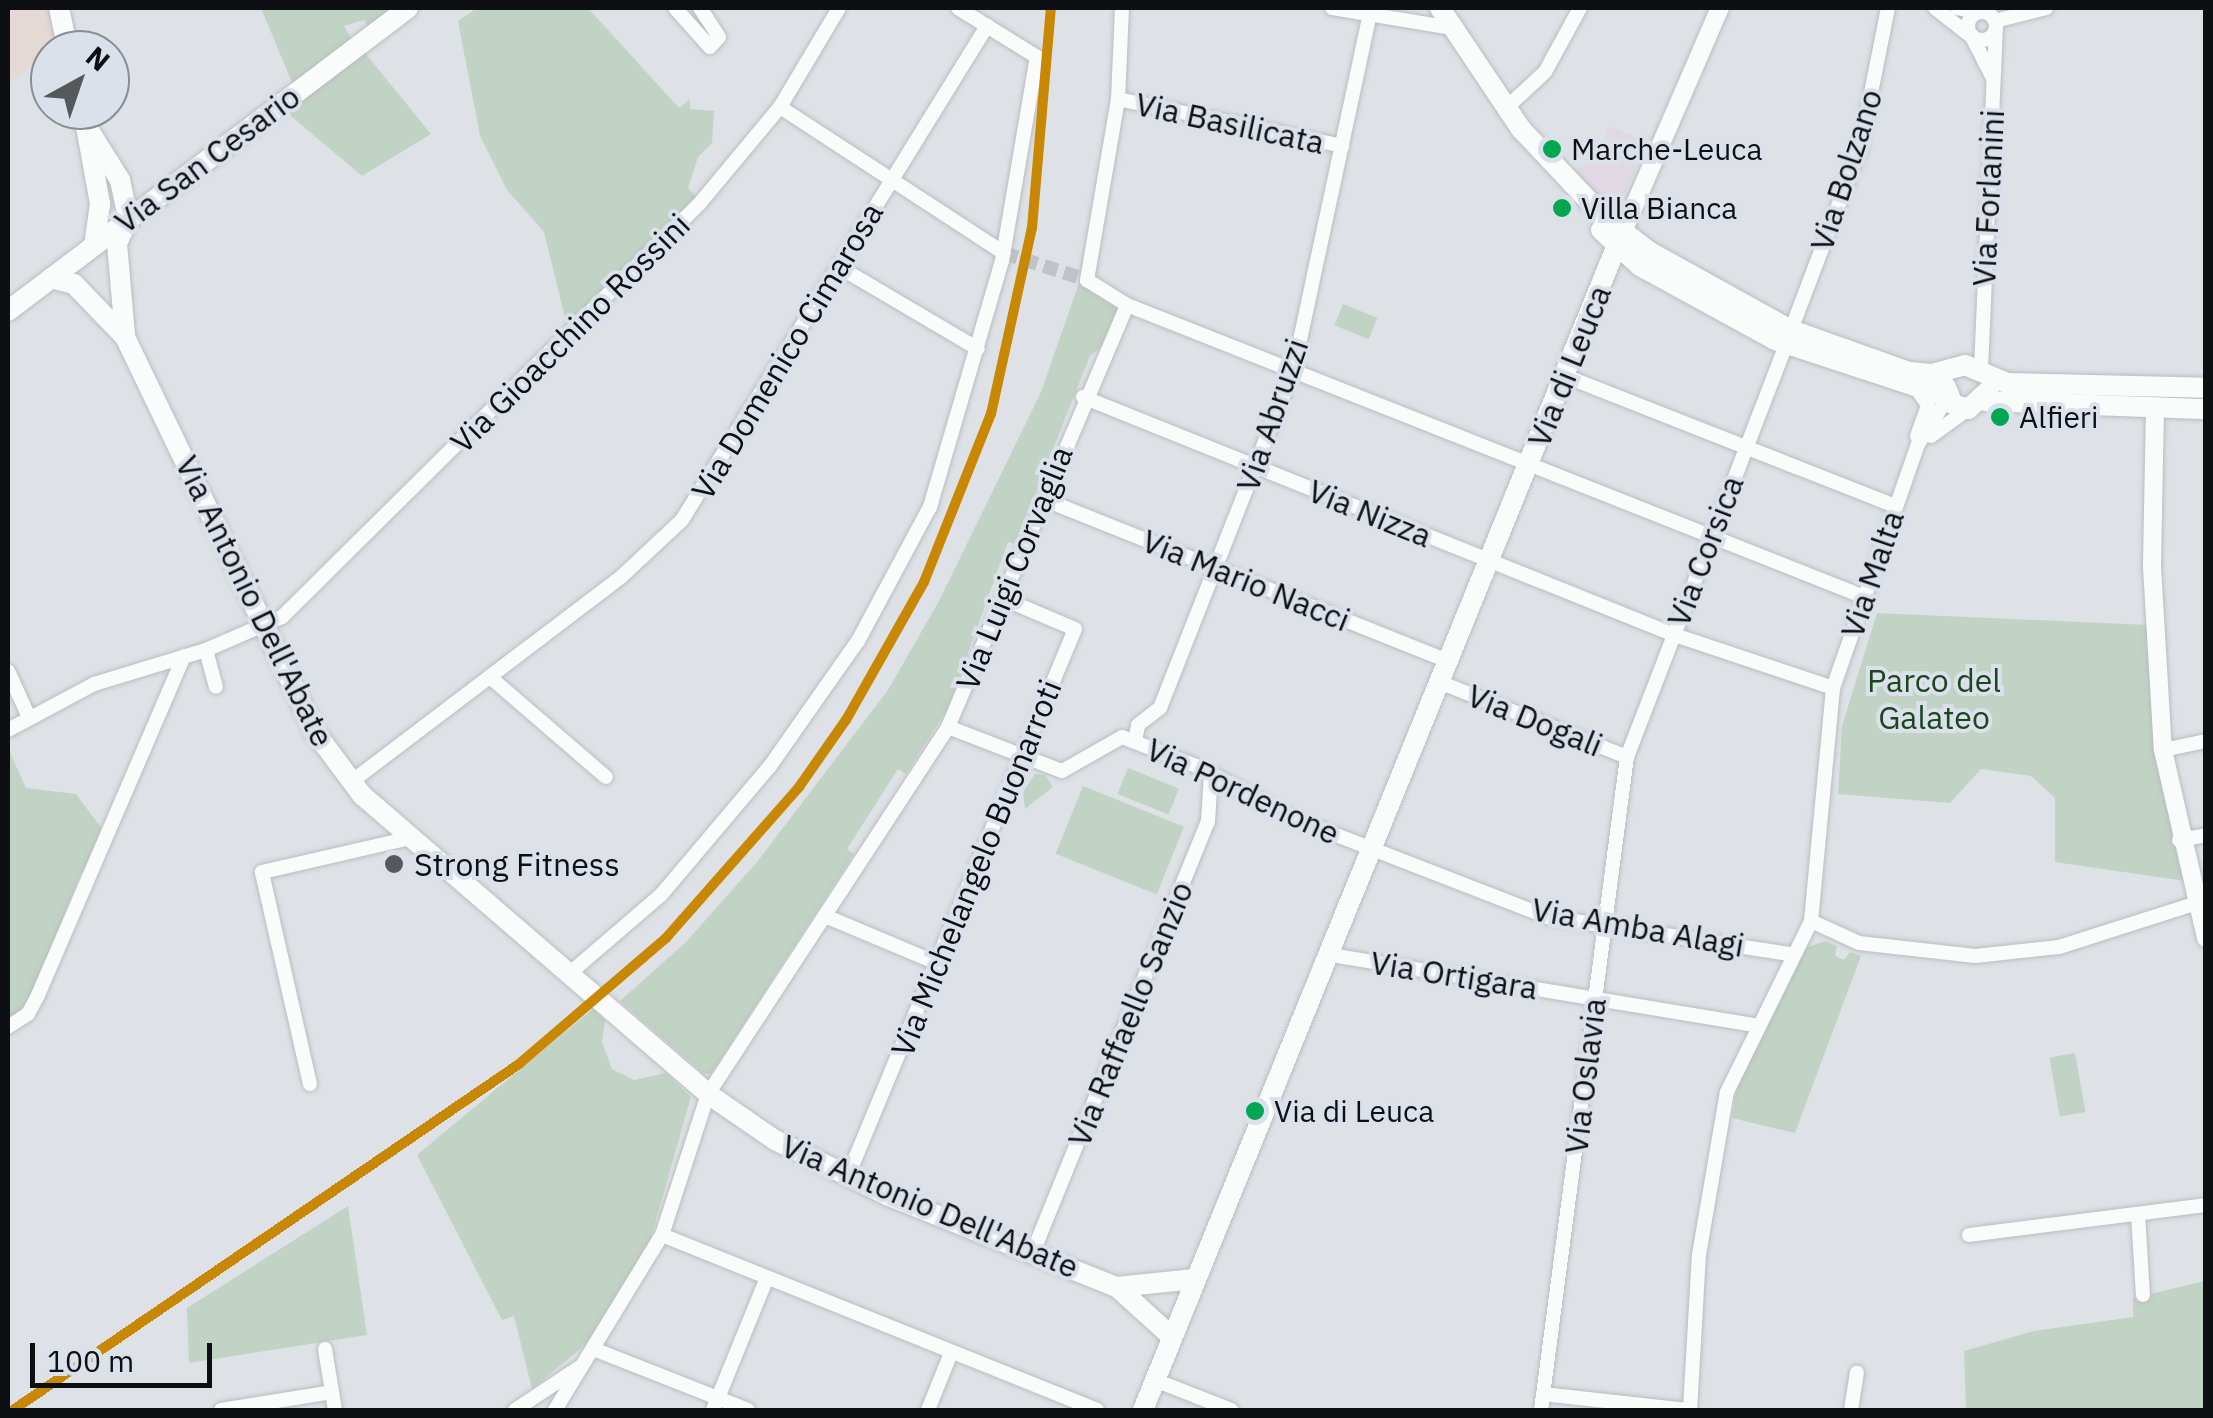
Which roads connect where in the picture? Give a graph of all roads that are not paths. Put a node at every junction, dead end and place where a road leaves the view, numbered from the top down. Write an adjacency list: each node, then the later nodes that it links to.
1 (408, 8): 29 (main road, Via San Cesario)
2 (675, 8): 3 (street)
3 (700, 8)
4 (839, 8): 23 (street, Via Gioacchino Rossini)
5 (958, 8): 19 (street)
6 (1122, 8): 22 (street)
7 (1332, 8): 15 (street)
8 (1430, 8): 17 (main road)
9 (1580, 8): 24 (street)
10 (1720, 8): 30 (street, Via di Leuca)
11 (1888, 8): 41 (street, Via Bolzano)
12 (1935, 8): 20 (street)
13 (1957, 8): 16 (street)
14 (2046, 8): 18 (street)
15 (1370, 11): 17 (street); 26 (street, Via Abruzzi)
16 (1979, 12): 18 (street); 20 (street)
17 (1443, 21): 24 (main road); 30 (main road)
18 (1996, 24): 20 (street); 21 (street, Via Forlanini)
19 (987, 26): 27 (street, Via Domenico Cimarosa); 32 (street)
20 (1972, 37): 21 (street, Via Forlanini)
21 (1994, 83): 39 (street, Via Forlanini)
22 (1118, 99): 26 (street, Via Basilicata); 37 (street)
23 (780, 107): 27 (street); 65 (street, Via Gioacchino Rossini)
24 (1505, 109): 30 (main road)
25 (90, 132): 28 (main road); 29 (main road)
26 (1342, 146): 43 (street, Via Abruzzi)
27 (890, 180): 32 (street); 33 (street, Via Domenico Cimarosa)
28 (100, 204): 29 (main road); 31 (main road)
29 (128, 218): 31 (main road, Via San Cesario); 35 (main road, Via Antonio Dell'Abate)
30 (1620, 239): 41 (main road); 46 (main road, Via di Leuca)
31 (90, 249): 34 (main road, Via San Cesario); 35 (main road); 36 (main road, Via Antonio Dell'Abate)
32 (1004, 253): 42 (street)
33 (839, 267): 42 (street); 71 (street, Via Domenico Cimarosa)
34 (52, 278): 36 (main road, Via Antonio Dell'Abate); 38 (main road, Via San Cesario)
35 (117, 282): 40 (main road, Via Antonio Dell'Abate)
36 (97, 304): 40 (main road, Via Antonio Dell'Abate)
37 (1126, 305): 43 (street); 50 (street, Via Luigi Corvaglia)
38 (8, 311)
39 (1982, 314): 44 (street, Via Forlanini); 45 (street, Via Forlanini)
40 (125, 337): 65 (main road, Via Antonio Dell'Abate)
41 (1789, 338): 44 (main road); 48 (main road); 54 (street, Via Corsica)
42 (978, 350): 98 (street)
43 (1294, 368): 56 (street); 57 (street, Via Abruzzi)
44 (1954, 369): 45 (main road); 49 (main road)
45 (1984, 372): 47 (main road); 51 (main road)
46 (1565, 376): 54 (street); 56 (main road, Via di Leuca)
47 (2206, 388)
48 (1919, 392): 49 (main road); 55 (street, Via Malta)
49 (1948, 397): 51 (main road); 55 (street, Via Malta)
50 (1083, 398): 57 (street, Via Nizza); 58 (street, Via Luigi Corvaglia)
51 (1976, 405): 52 (main road); 55 (street, Via Malta)
52 (2155, 407): 53 (main road); 80 (street)
53 (2206, 409)
54 (1746, 449): 59 (street); 60 (street, Via Corsica)
55 (1912, 460): 59 (street, Via Malta)
56 (1529, 466): 60 (street); 61 (main road, Via di Leuca)
57 (1256, 467): 61 (street, Via Nizza); 62 (street, Via Abruzzi)
58 (1042, 498): 62 (street, Via Mario Nacci); 64 (street, Via Luigi Corvaglia)
59 (1895, 506): 63 (street, Via Malta)
60 (1711, 536): 63 (street); 66 (street, Via Corsica)
61 (1490, 561): 66 (street, Via Nizza); 69 (main road, Via di Leuca)
62 (1216, 568): 69 (street, Via Mario Nacci); 78 (street, Via Abruzzi)
63 (1862, 596): 74 (street, Via Malta)
64 (1004, 599): 76 (street, Via Luigi Corvaglia); 81 (street, Via Michelangelo Buonarroti)
65 (266, 628): 67 (street); 85 (main road, Via Antonio Dell'Abate)
66 (1672, 634): 74 (street, Via Nizza); 82 (street, Via Corsica)
67 (206, 650): 68 (street); 73 (street)
68 (184, 656): 75 (street); 101 (street)
69 (1450, 662): 72 (main road, Via di Leuca)
70 (8, 671): 75 (street)
71 (490, 677): 84 (street); 85 (street, Via Domenico Cimarosa)
72 (1442, 683): 82 (street, Via Dogali); 89 (main road, Via di Leuca)
73 (216, 687)
74 (1833, 688): 92 (street, Via Malta)
75 (28, 715): 77 (street)
76 (948, 727): 81 (street, Via Pordenone); 91 (street, Via Luigi Corvaglia)
77 (8, 730)
78 (1135, 741): 81 (street, Via Pordenone); 83 (street, Via Pordenone)
79 (2206, 741): 80 (street)
80 (2163, 750): 88 (street)
81 (1020, 756): 97 (street, Via Michelangelo Buonarroti)
82 (1627, 757): 93 (street, Via Oslavia)
83 (1211, 773): 89 (street, Via Pordenone); 109 (street, Via Raffaello Sanzio)
84 (606, 777)
85 (350, 782): 87 (main road, Via Antonio Dell'Abate)
86 (2206, 835): 88 (street)
87 (411, 838): 98 (main road, Via Antonio Dell'Abate); 102 (street)
88 (2180, 840): 90 (street)
89 (1374, 850): 93 (street, Via Amba Alagi); 96 (main road, Via di Leuca)
90 (2194, 904): 92 (street); 94 (street)
91 (825, 916): 97 (street); 103 (street, Via Luigi Corvaglia)
92 (1811, 920): 95 (street)
93 (1604, 925): 95 (street, Via Amba Alagi); 99 (street, Via Oslavia)
94 (2205, 938)
95 (1792, 954): 100 (street)
96 (1331, 956): 99 (street, Via Ortigara); 111 (main road, Via di Leuca)
97 (937, 963): 104 (street, Via Michelangelo Buonarroti)
98 (570, 974): 103 (main road, Via Antonio Dell'Abate)
99 (1596, 998): 100 (street, Via Ortigara); 122 (street, Via Oslavia)
100 (1755, 1024): 135 (street)
101 (8, 1027)
102 (310, 1084)
103 (708, 1094): 104 (main road, Via Antonio Dell'Abate); 107 (street, Via Luigi Corvaglia)
104 (848, 1178): 109 (main road, Via Antonio Dell'Abate)
105 (2206, 1205): 106 (street)
106 (2138, 1214): 108 (street); 113 (street)
107 (662, 1235): 110 (street); 116 (street, Via Luigi Corvaglia)
108 (1969, 1235)
109 (1033, 1252): 112 (main road, Via Antonio Dell'Abate)
110 (768, 1278): 117 (street); 123 (street)
111 (1195, 1279): 112 (main road, Via Antonio Dell'Abate); 114 (main road, Via di Leuca)
112 (1117, 1287): 114 (main road, Via Antonio Dell'Abate)
113 (2144, 1295)
114 (1171, 1336): 120 (main road, Via di Leuca)
115 (325, 1349): 121 (street)
116 (596, 1350): 118 (street, Via Luigi Corvaglia); 123 (street)
117 (950, 1353): 130 (street); 131 (street)
118 (584, 1364): 127 (street); 128 (street)
119 (1857, 1372): 136 (street)
120 (1155, 1380): 132 (main road, Via di Leuca); 133 (street)
121 (332, 1392): 124 (street); 126 (street)
122 (1543, 1394): 134 (street, Via Oslavia); 135 (street)
123 (716, 1404): 129 (street)
124 (243, 1409): 125 (street)
125 (221, 1410)
126 (335, 1410)
127 (517, 1410)
128 (555, 1410)
129 (748, 1410)
130 (928, 1410)
131 (1096, 1410)
132 (1144, 1410)
133 (1231, 1410)
134 (1541, 1410)
135 (1688, 1410)
136 (1851, 1410)

